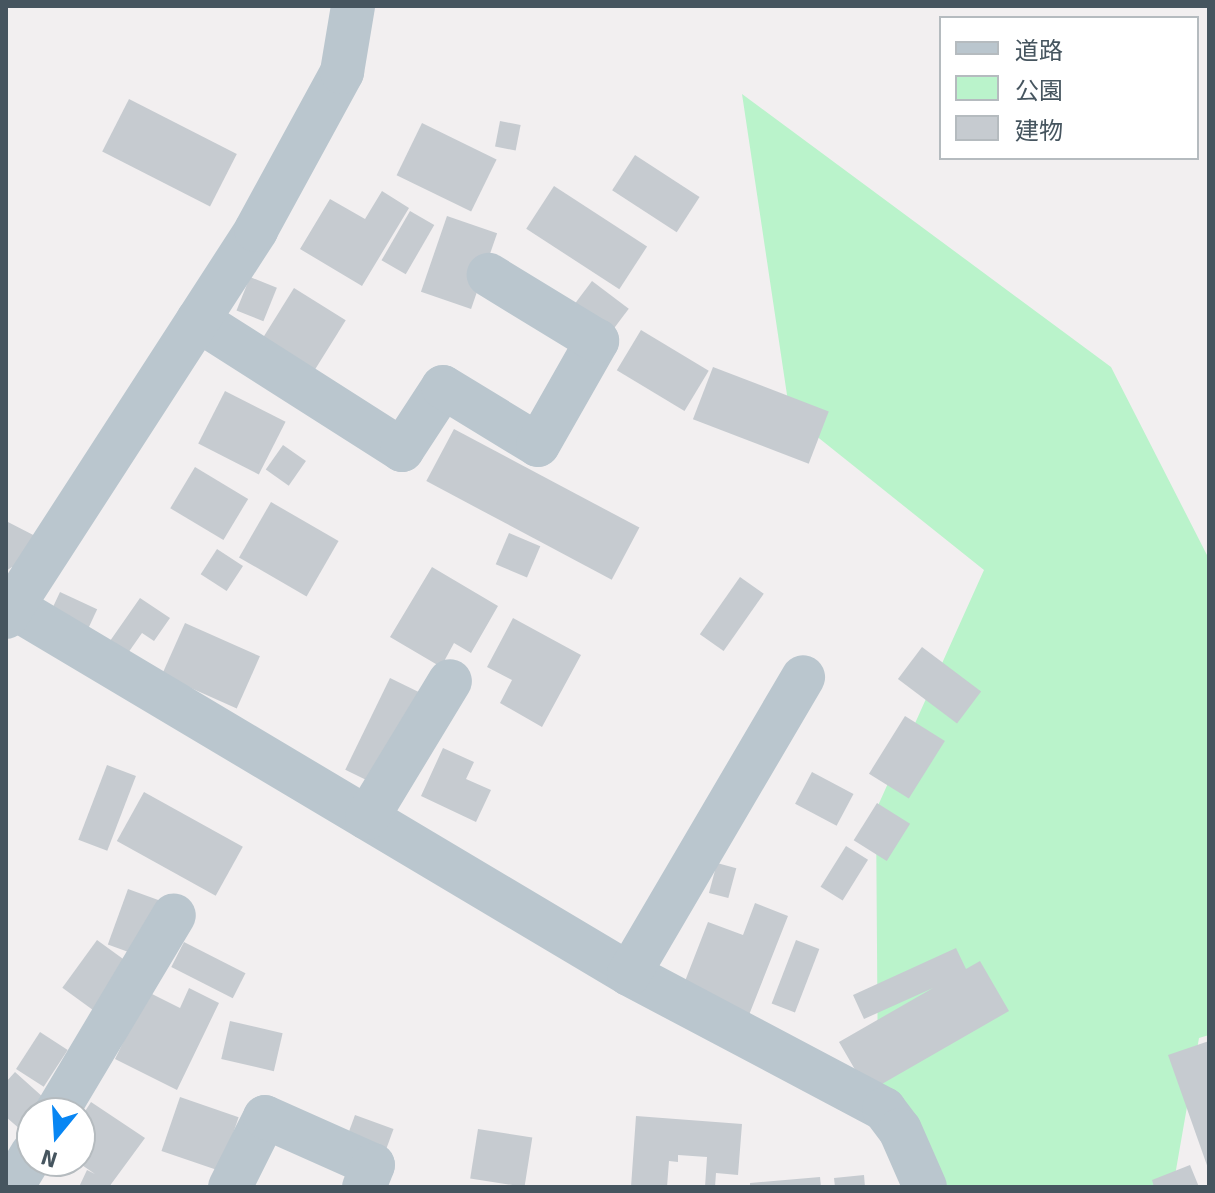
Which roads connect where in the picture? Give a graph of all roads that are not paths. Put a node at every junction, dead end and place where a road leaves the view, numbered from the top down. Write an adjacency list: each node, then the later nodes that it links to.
1 (353, 6): 3 (street)
2 (489, 275): 3 (street)
3 (198, 320): 4 (street)
4 (8, 609): 7 (street)
5 (803, 677): 9 (street)
6 (450, 681): 7 (street)
7 (367, 818): 9 (street)
8 (174, 915): 10 (street)
9 (629, 974): 13 (street)
10 (66, 1097)
11 (230, 1187): 12 (street)
12 (364, 1187)
13 (925, 1187)

